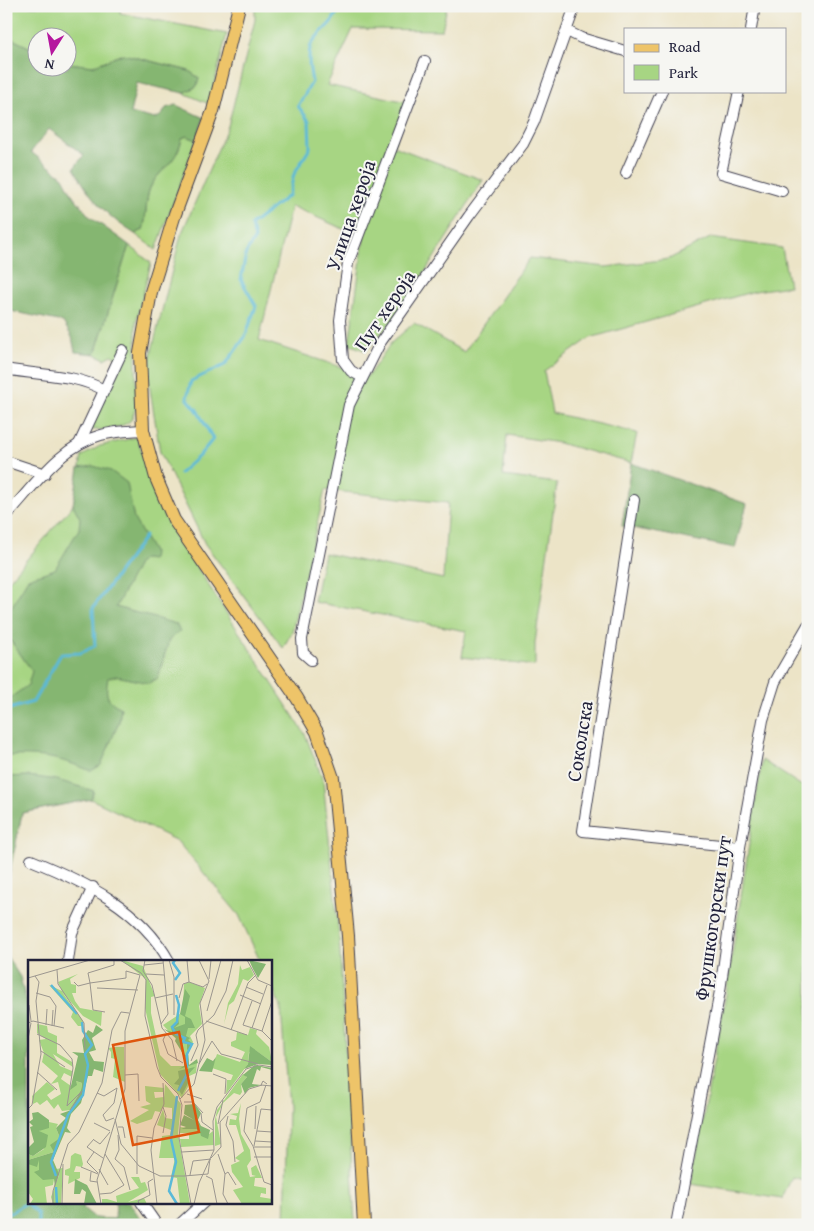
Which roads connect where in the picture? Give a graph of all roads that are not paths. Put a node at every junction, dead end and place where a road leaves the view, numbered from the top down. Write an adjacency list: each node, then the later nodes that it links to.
1 (239, 6): 16 (main road)
2 (575, 6): 5 (street, Пут хероја)
3 (755, 6): 4 (street)
4 (751, 28)
5 (567, 31): 6 (street); 14 (street, Пут хероја)
6 (624, 51)
7 (425, 61): 14 (street, Улица хероја)
8 (662, 92): 10 (street)
9 (739, 92): 11 (street)
10 (626, 173)
11 (782, 191)
12 (123, 350): 15 (street)
13 (6, 369): 15 (street)
14 (362, 377): 23 (street, Пут хероја)
15 (104, 390): 17 (street)
16 (143, 430): 17 (street); 33 (main road)
17 (78, 444): 19 (street)
18 (6, 461): 19 (street)
19 (45, 474): 21 (street)
20 (634, 500): 24 (street, Соколска)
21 (6, 516)
22 (808, 625): 24 (street, Фрушкогорски пут)
23 (311, 660)
24 (740, 847): 34 (street, Фрушкогорски пут)
25 (31, 860): 26 (street)
26 (93, 888): 27 (street); 28 (street)
27 (68, 960)
28 (168, 960)
29 (142, 1204): 31 (street)
30 (202, 1204): 32 (street)
31 (157, 1225)
32 (179, 1225)
33 (364, 1225)
34 (676, 1225)

